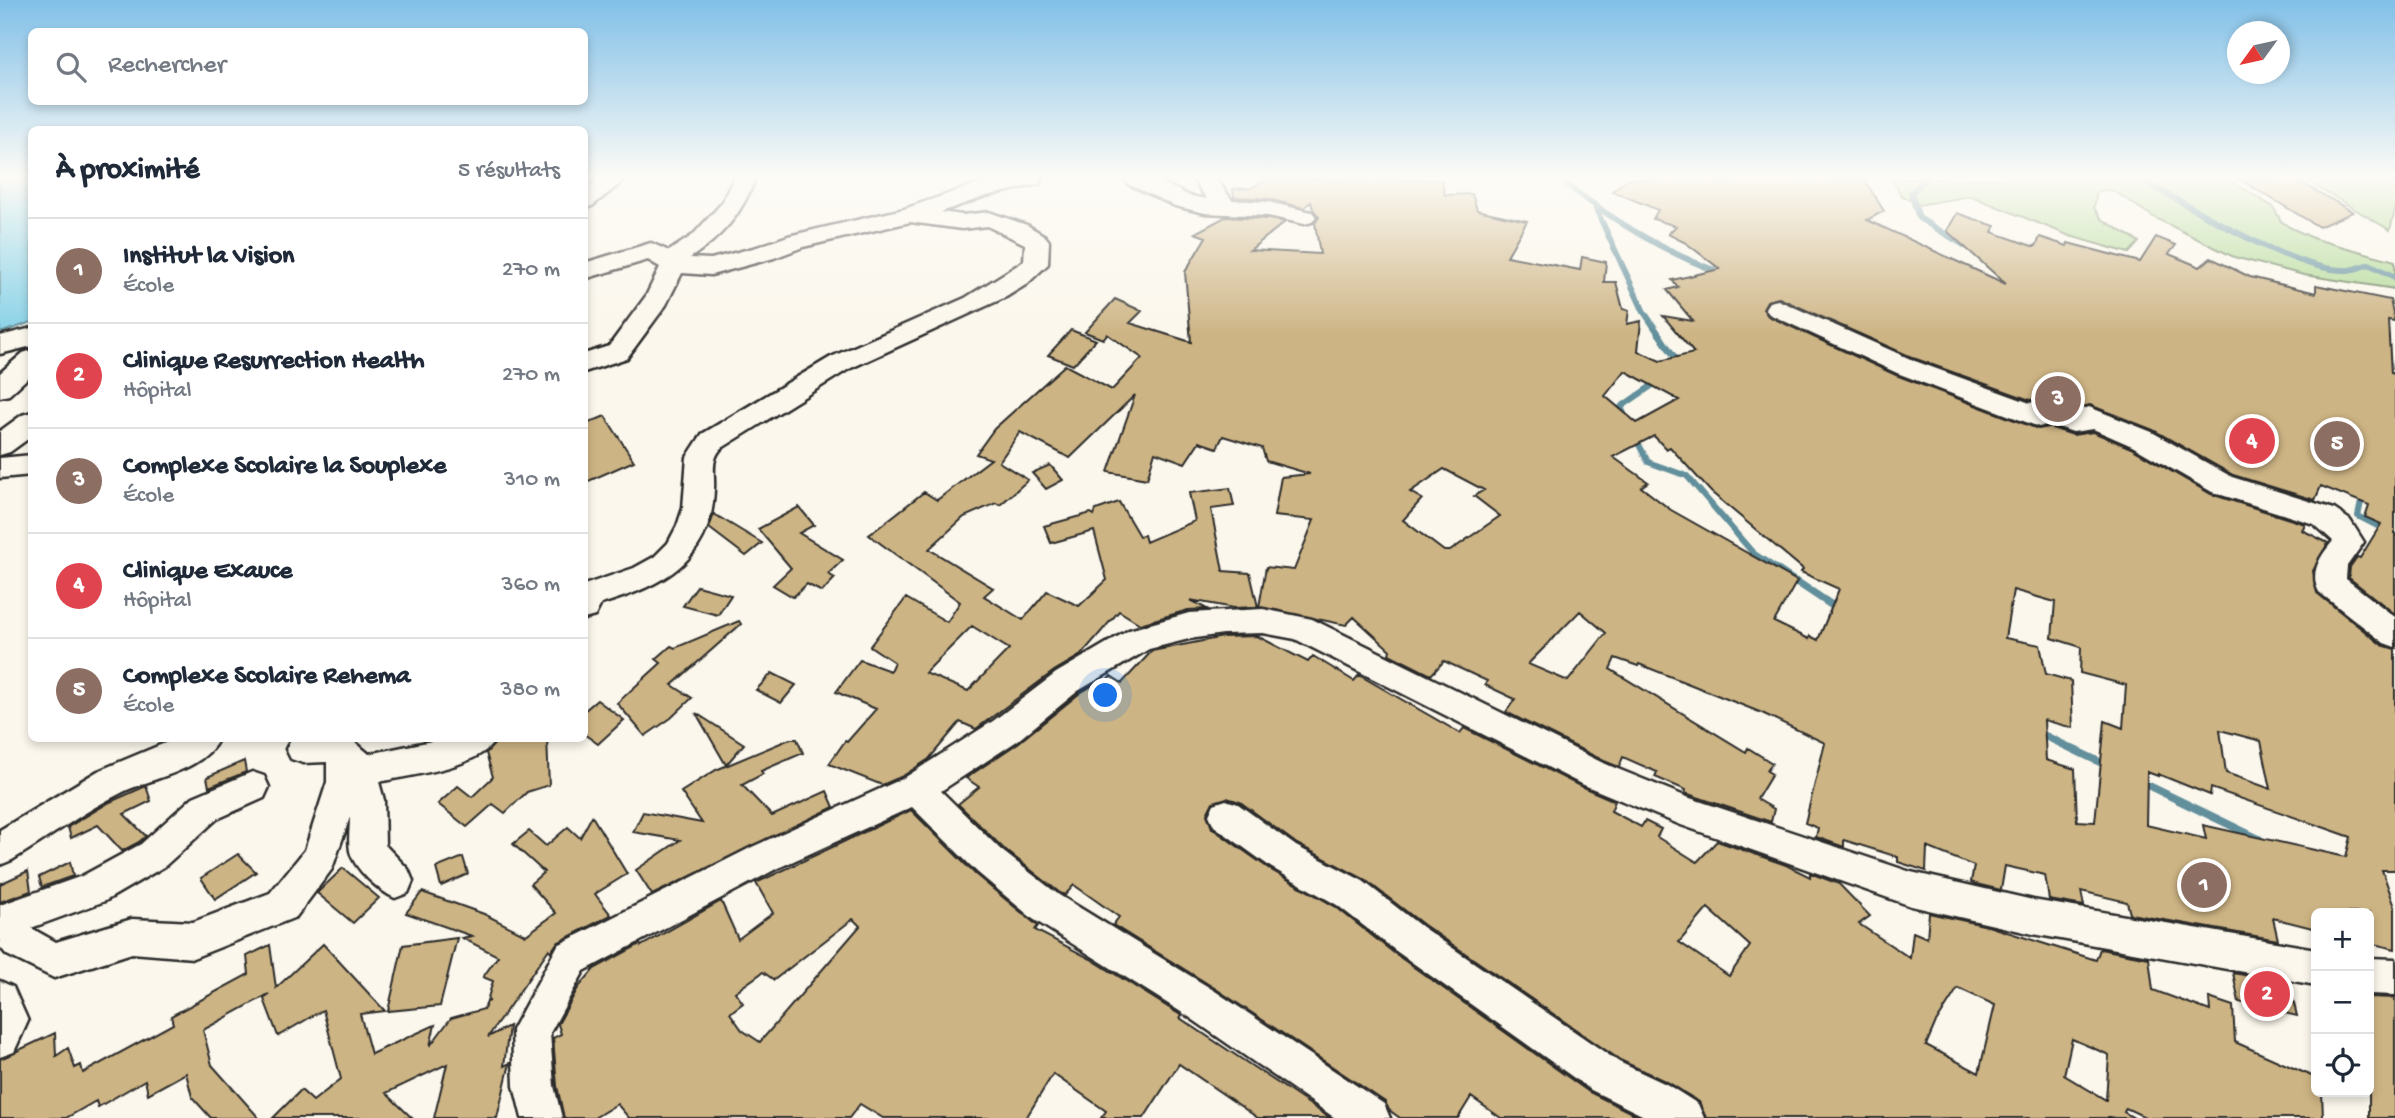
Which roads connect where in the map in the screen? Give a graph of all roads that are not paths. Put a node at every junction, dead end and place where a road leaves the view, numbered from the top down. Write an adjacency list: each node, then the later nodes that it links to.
1 (709, 231): 4 (street)
2 (832, 231): 4 (street)
3 (1021, 231): 16 (street)
4 (672, 264): 5 (street); 9 (street)
5 (588, 270)
6 (1778, 308): 17 (street)
7 (28, 338): 8 (street)
8 (0, 345)
9 (588, 362)
10 (28, 363): 11 (street)
11 (0, 388)
12 (28, 425): 13 (street)
13 (0, 446)
14 (28, 465): 15 (street)
15 (0, 468)
16 (588, 599)
17 (2395, 634)
18 (198, 742): 25 (street)
19 (472, 742): 21 (street)
20 (303, 749): 21 (street)
21 (351, 762): 26 (street); 27 (street)
22 (252, 787): 27 (street)
23 (915, 789): 28 (street); 33 (street); 34 (street)
24 (1226, 815): 35 (street)
25 (0, 849)
26 (395, 881)
27 (1, 921)
28 (2311, 966)
29 (2374, 976): 30 (street)
30 (2395, 977)
31 (0, 1000): 32 (street)
32 (0, 1038)
33 (542, 1118)
34 (1370, 1118)
35 (1684, 1118)

